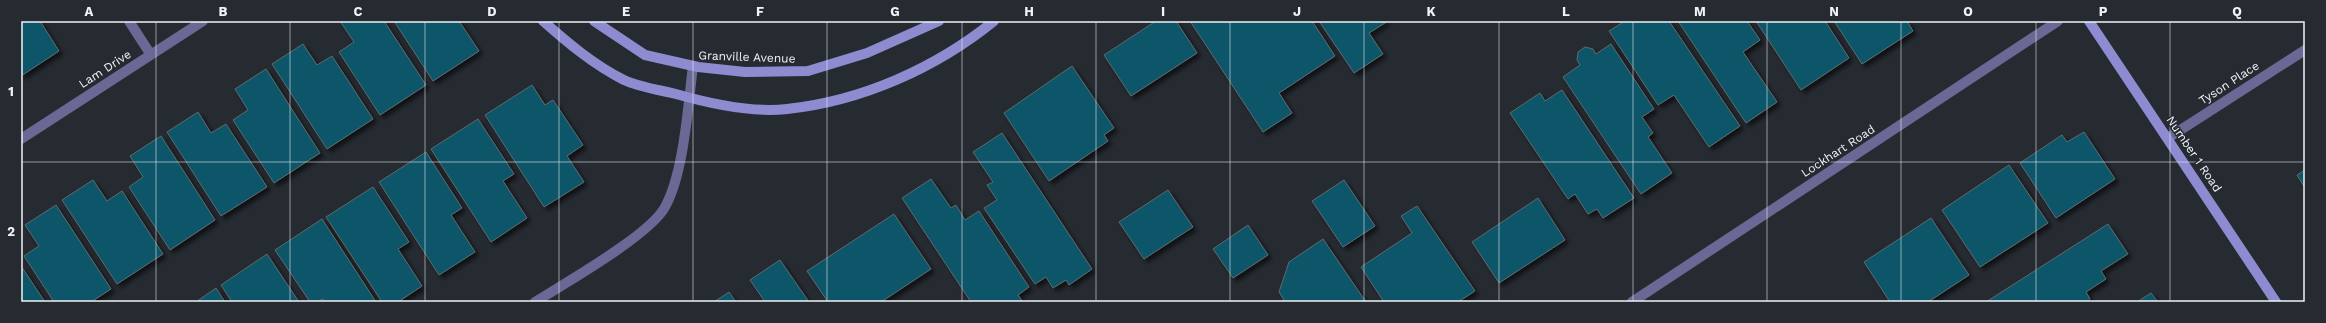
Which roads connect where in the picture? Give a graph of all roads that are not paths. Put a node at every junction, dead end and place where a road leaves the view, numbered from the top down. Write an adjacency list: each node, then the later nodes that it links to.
1 (129, 21): 10 (street)
2 (203, 21): 10 (street, Lam Drive)
3 (543, 21): 12 (street)
4 (594, 21): 11 (street)
5 (939, 21): 11 (street, Granville Avenue)
6 (994, 21): 12 (street)
7 (2058, 21): 16 (street, Lockhart Road)
8 (2089, 21): 13 (street, Number 1 Road)
9 (2305, 50): 13 (street, Tyson Place)
10 (151, 55): 14 (street, Lam Drive)
11 (693, 66): 12 (street, Granville Avenue)
12 (689, 98): 15 (street, Granville Avenue)
13 (2168, 138): 17 (street, Number 1 Road)
14 (21, 139)
15 (535, 302)
16 (1632, 302)
17 (2276, 302)

